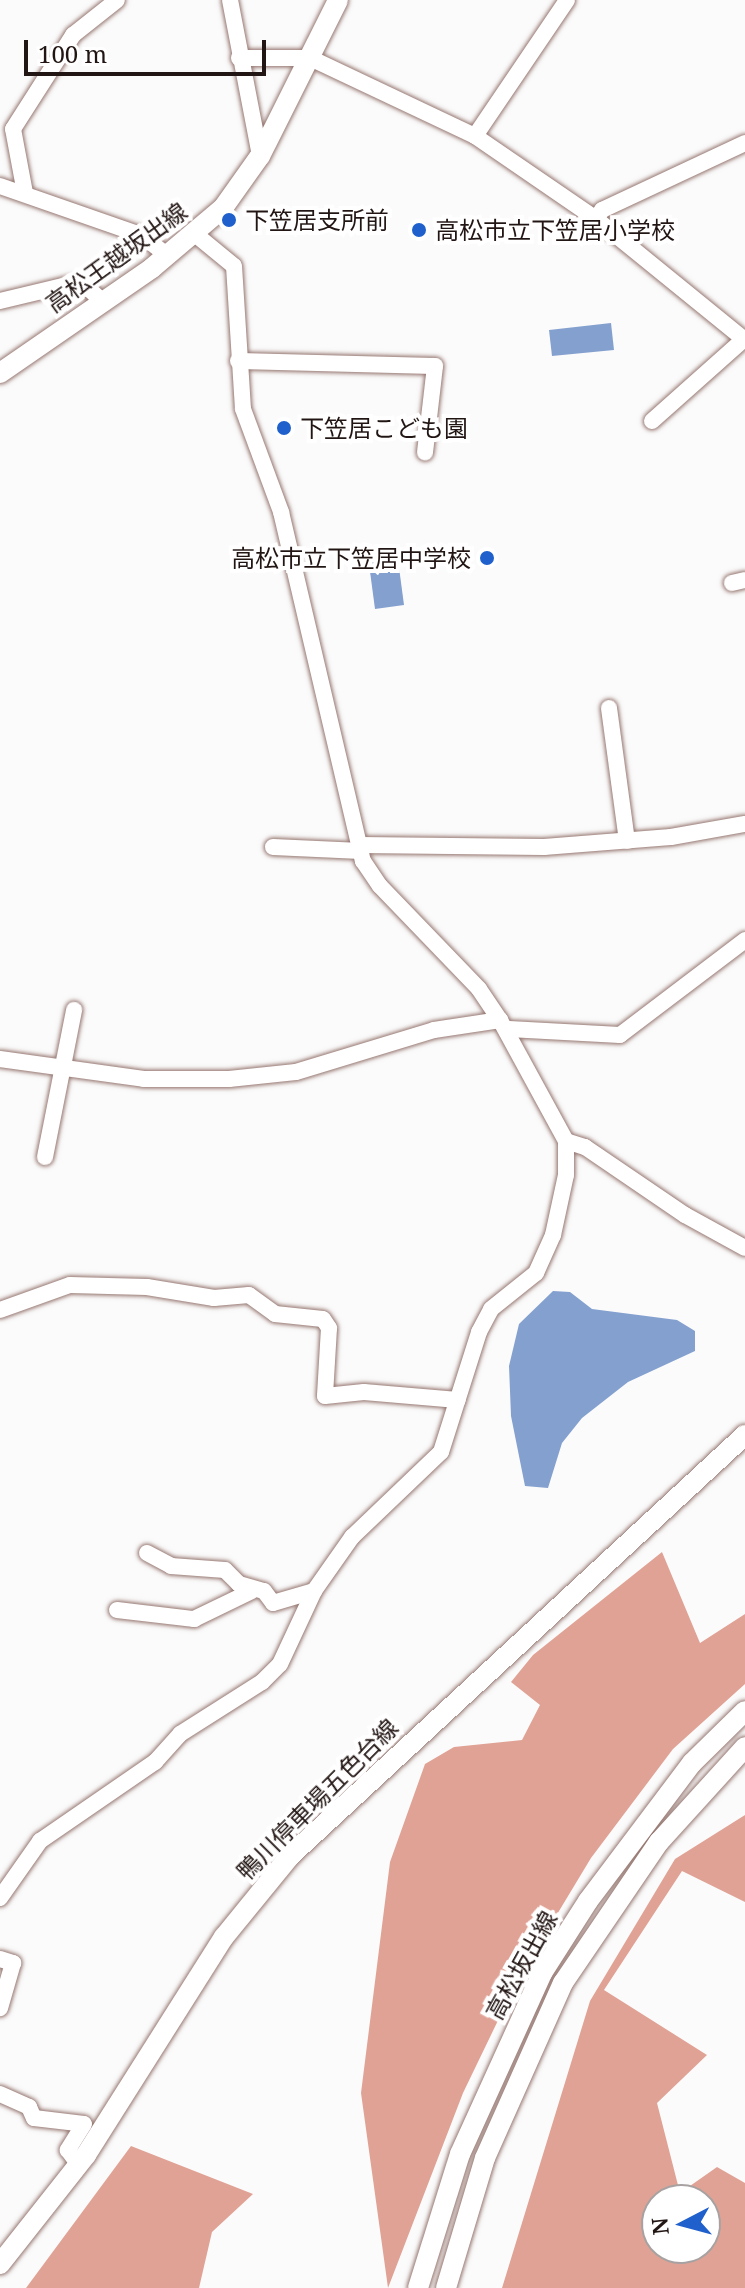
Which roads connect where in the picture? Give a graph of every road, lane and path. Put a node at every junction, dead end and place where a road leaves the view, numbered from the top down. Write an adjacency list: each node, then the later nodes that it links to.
1 (117, 0): 11 (street)
2 (230, 0): 5 (street)
3 (338, 0): 6 (main road, 高松王越坂出線)
4 (567, 0): 7 (street)
5 (239, 58): 6 (street); 9 (street)
6 (310, 58): 7 (street); 9 (main road, 高松王越坂出線)
7 (475, 136): 12 (street)
8 (745, 143): 12 (street)
9 (260, 156): 13 (main road, 高松王越坂出線)
10 (0, 186): 11 (street)
11 (25, 193): 14 (street)
12 (596, 219): 17 (street)
13 (195, 234): 14 (main road, 高松王越坂出線); 18 (street)
14 (167, 255): 16 (main road, 高松王越坂出線)
15 (0, 301): 16 (street)
16 (103, 302): 19 (main road, 高松王越坂出線)
17 (744, 340): 20 (street)
18 (238, 361): 21 (street); 26 (street)
19 (0, 373)
20 (652, 421)
21 (425, 452)
22 (609, 708): 24 (street)
23 (745, 824): 24 (street)
24 (627, 841): 26 (street)
25 (273, 847): 26 (street)
26 (360, 848): 29 (street)
27 (745, 940): 29 (street)
28 (74, 1010): 31 (street)
29 (504, 1024): 31 (street); 32 (street)
30 (0, 1059): 31 (street)
31 (61, 1069): 33 (street)
32 (566, 1141): 34 (street); 36 (street)
33 (45, 1157)
34 (745, 1248)
35 (0, 1310): 36 (street)
36 (458, 1400): 40 (street)
37 (745, 1435): 48 (main road, 鴨川停車場五色台線)
38 (147, 1553): 39 (street)
39 (252, 1591): 40 (street); 41 (street)
40 (314, 1591): 44 (street)
41 (117, 1610)
42 (745, 1711): 50 (main road, 高松坂出線)
43 (745, 1747): 51 (main road, 高松坂出線)
44 (0, 1898)
45 (0, 1959): 46 (street)
46 (0, 2008)
47 (0, 2094): 48 (street)
48 (79, 2165): 49 (main road, 鴨川停車場五色台線)
49 (0, 2264)
50 (418, 2288)
51 (446, 2288)

